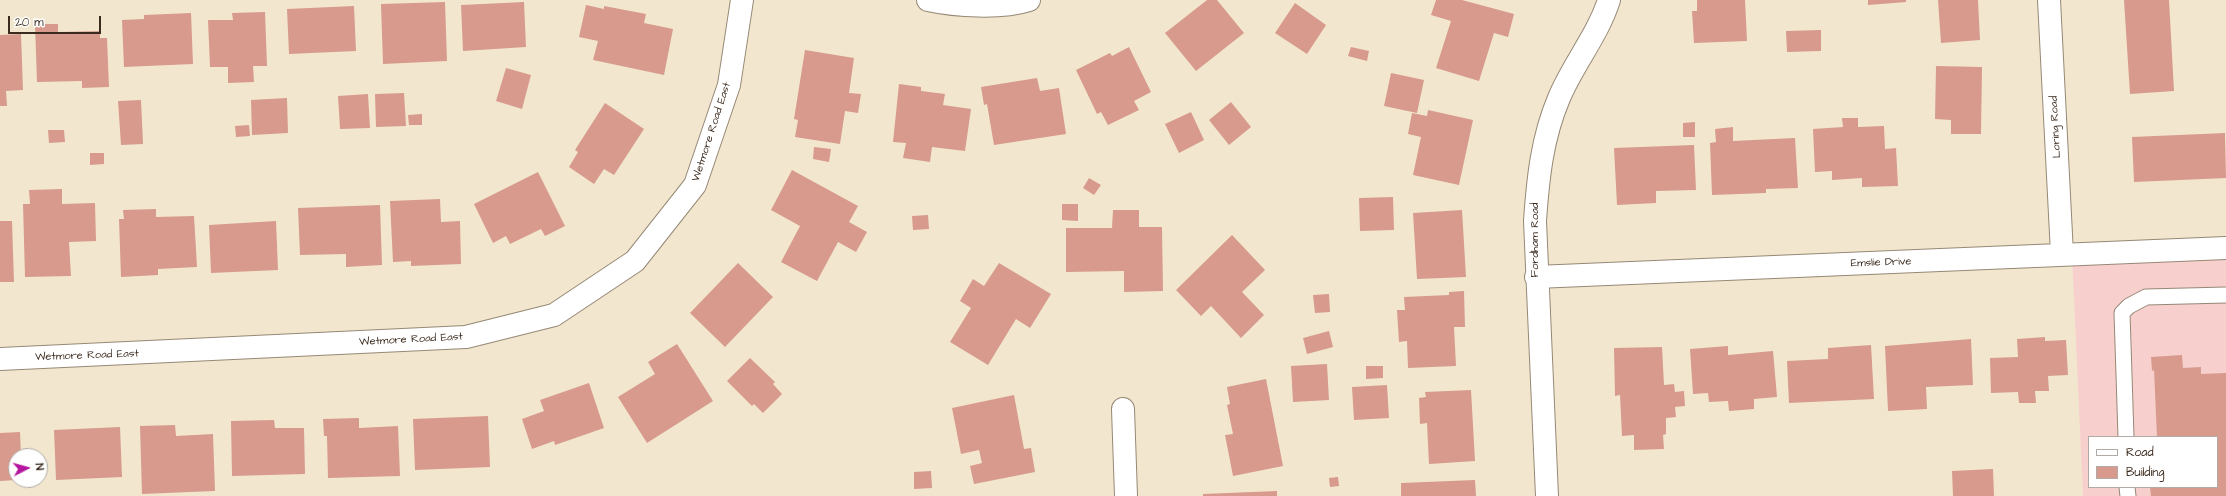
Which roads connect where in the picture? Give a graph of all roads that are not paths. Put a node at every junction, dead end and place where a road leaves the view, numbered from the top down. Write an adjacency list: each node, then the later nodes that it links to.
1 (742, 0): 10 (street, Wetmore Road East)
2 (928, 0): 3 (street)
3 (1029, 0)
4 (1609, 0): 8 (street, Fordham Road)
5 (2049, 0): 7 (street, Loring Road)
6 (2226, 248): 7 (street, Emslie Drive)
7 (2062, 254): 8 (street, Emslie Drive)
8 (1536, 277): 14 (street, Fordham Road)
9 (2226, 295): 12 (lane)
10 (0, 359)
11 (1123, 409): 13 (street)
12 (2126, 436)
13 (1126, 496)
14 (1547, 496)

